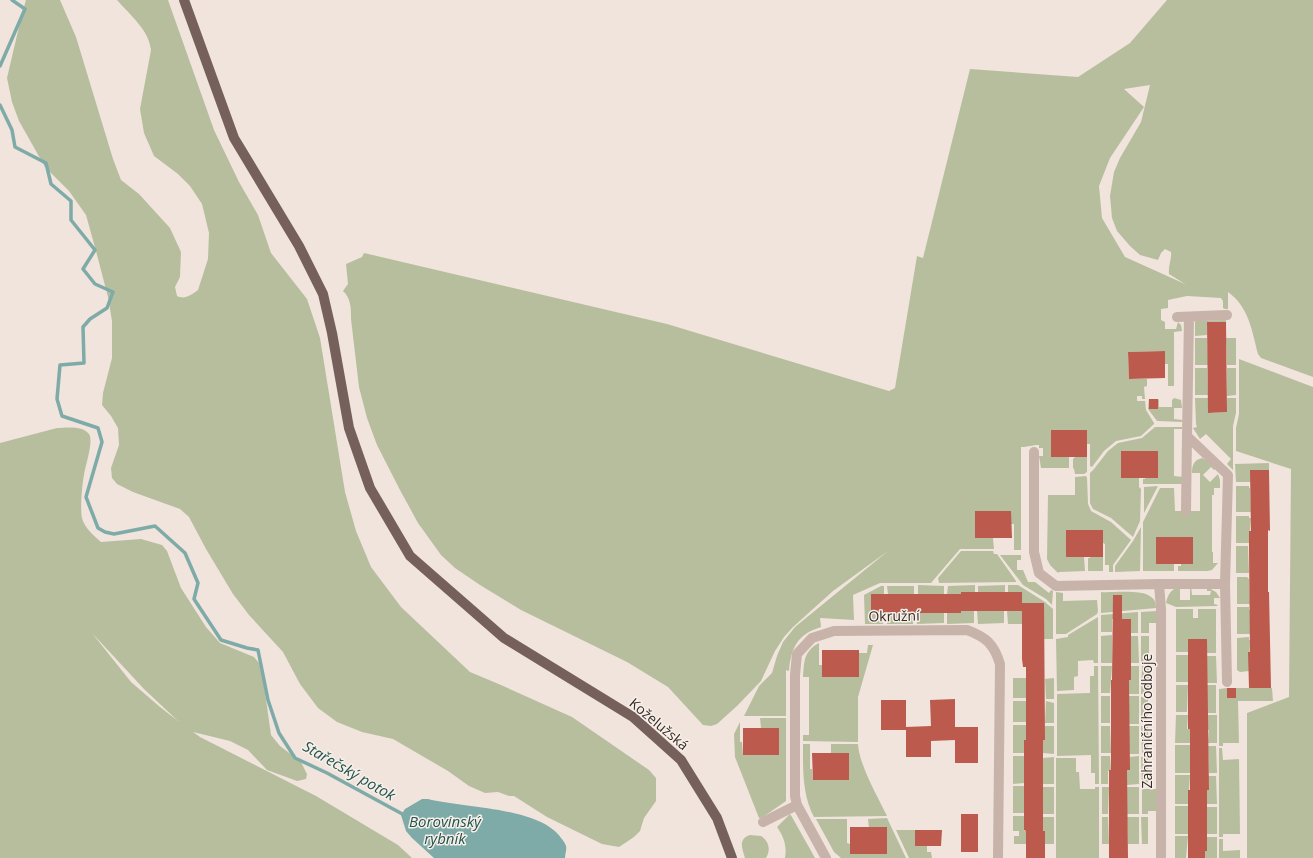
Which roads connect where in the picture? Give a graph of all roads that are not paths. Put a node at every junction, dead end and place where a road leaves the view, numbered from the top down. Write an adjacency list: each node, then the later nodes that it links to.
1 (184, 0): 13 (main road, Koželužská)
2 (1227, 315): 4 (street)
3 (1177, 317): 4 (street)
4 (1189, 317): 5 (street)
5 (1187, 436): 7 (street); 9 (street)
6 (1034, 452): 8 (street)
7 (1186, 511)
8 (1159, 584): 9 (street); 16 (street, Zahraničního odboje)
9 (1226, 584): 10 (street)
10 (1227, 682)
11 (797, 805): 12 (street); 14 (street, Okružní); 15 (street, Okružní)
12 (762, 822)
13 (732, 858)
14 (826, 858)
15 (998, 858)
16 (1161, 858)

